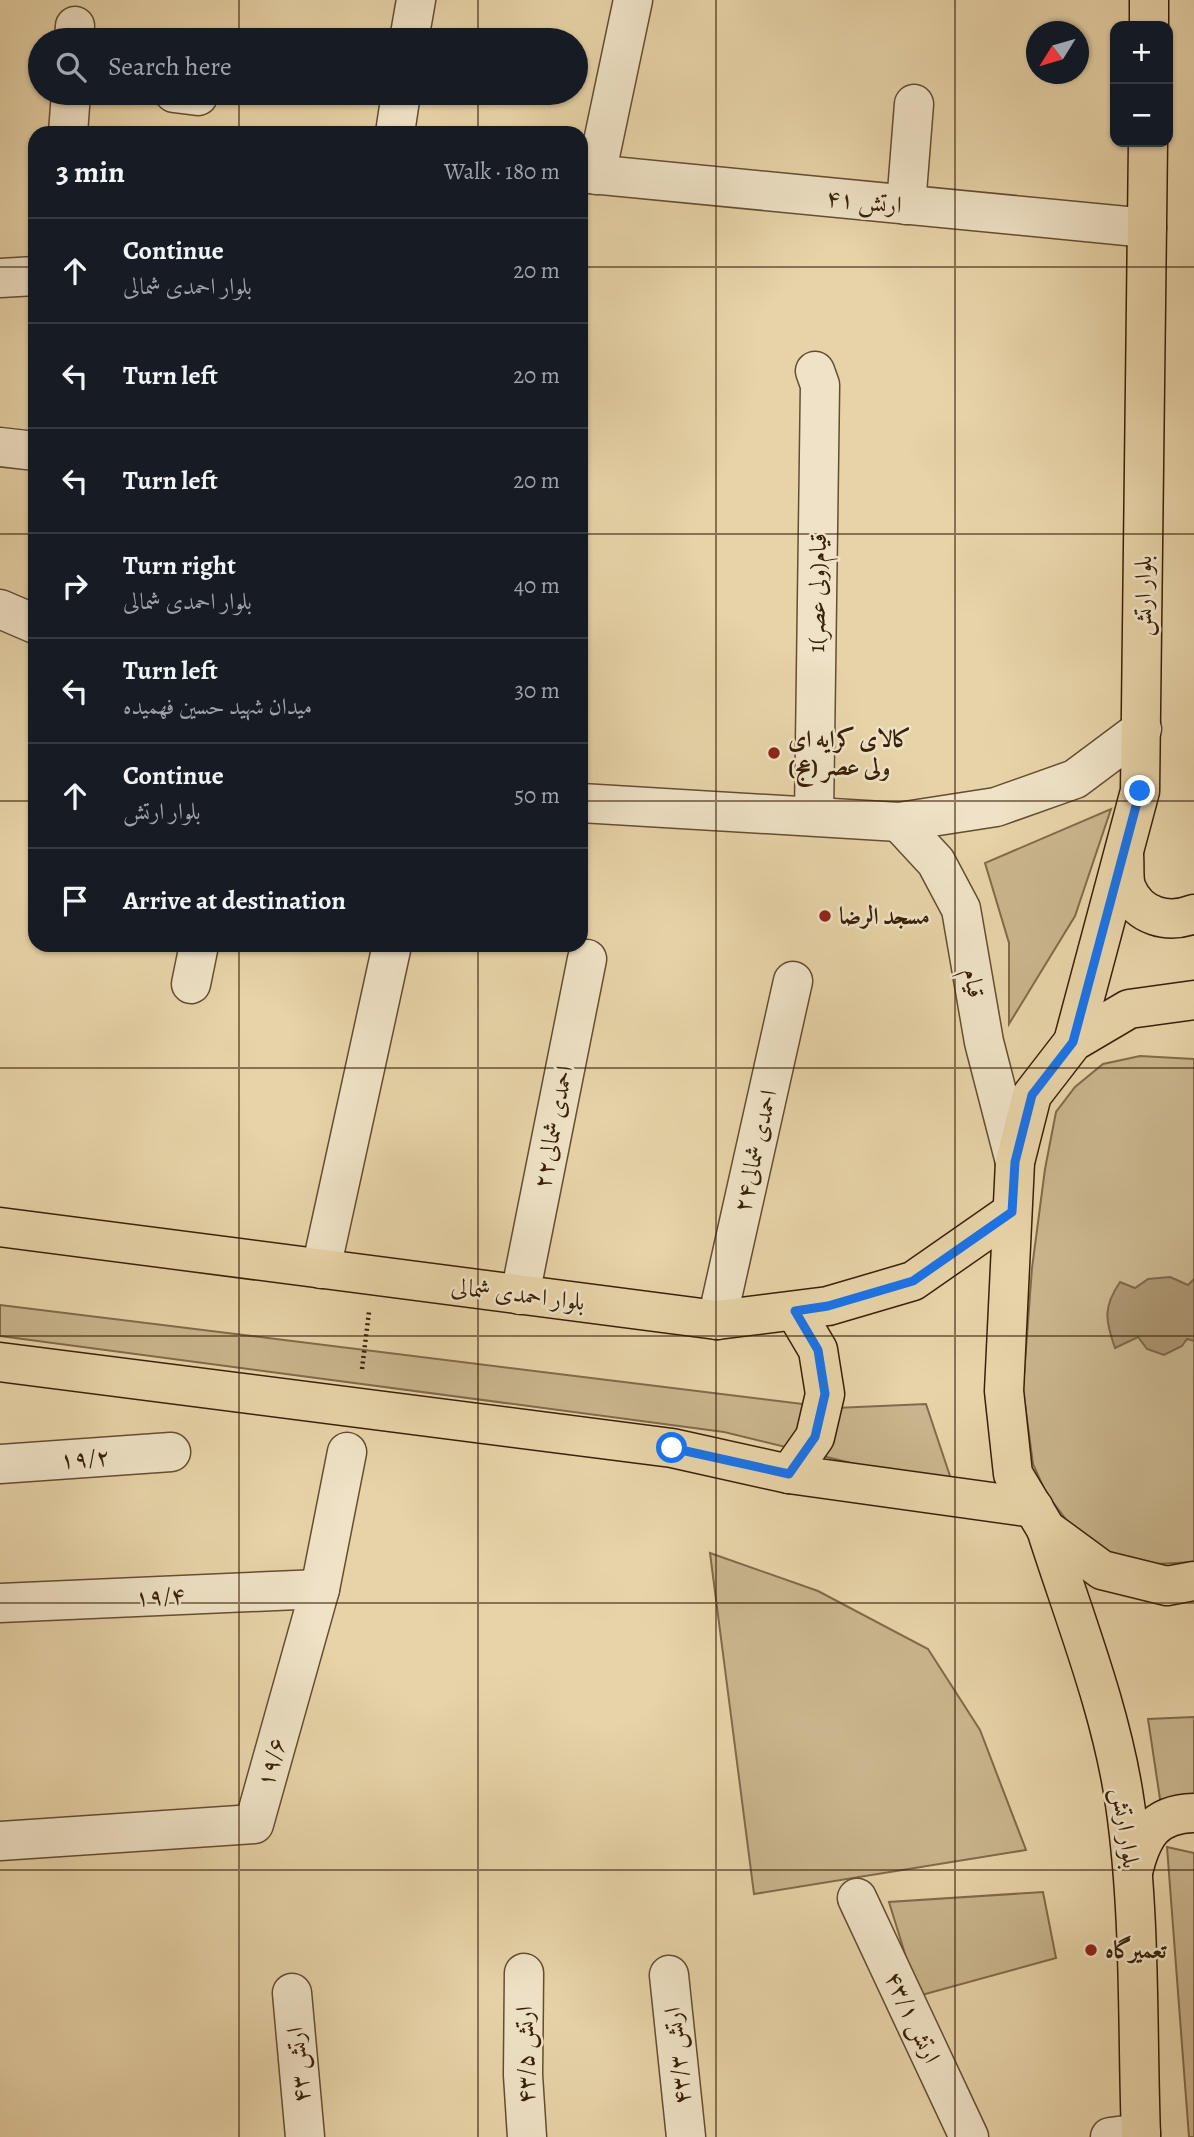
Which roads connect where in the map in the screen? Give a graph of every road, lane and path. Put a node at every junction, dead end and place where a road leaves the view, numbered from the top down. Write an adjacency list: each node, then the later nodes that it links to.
1 (416, 0): 5 (street)
2 (633, 0): 12 (street)
3 (1149, 0): 4 (main road)
4 (1149, 21)
5 (411, 28)
6 (914, 104): 13 (street)
7 (70, 105): 9 (street)
8 (399, 105): 10 (street)
9 (69, 126)
10 (395, 126)
11 (1148, 147): 14 (main road, بلوار ارتش)
12 (589, 174): 13 (street, ارتش ۴۱)
13 (906, 205): 14 (street, ارتش ۴۱)
14 (1147, 228): 22 (main road, بلوار ارتش)
15 (28, 276): 16 (street)
16 (0, 278)
17 (816, 371): 24 (street, قیام(ولی عصر)1)
18 (0, 447): 19 (street)
19 (28, 450)
20 (0, 609): 21 (street)
21 (28, 621)
22 (1142, 729): 25 (street); 26 (main road, بلوار ارتش)
23 (588, 803): 24 (street)
24 (814, 815): 25 (street)
25 (899, 822): 35 (street, قیام)
26 (1124, 846): 27 (main road); 34 (main road, بلوار ارتش)
27 (1194, 915)
28 (198, 952): 32 (street)
29 (390, 952): 38 (street)
30 (587, 959): 40 (street, احمدی شمالی۲۲)
31 (793, 981): 42 (street, احمدی شمالی۲۴)
32 (191, 984)
33 (1194, 1000): 34 (main road)
34 (1073, 1042): 35 (main road)
35 (1015, 1162): 36 (main road)
36 (1012, 1212): 41 (main road, بلوار احمدی شمالی); 49 (main road)
37 (1, 1220): 38 (main road, بلوار احمدی شمالی)
38 (321, 1269): 39 (main road, بلوار احمدی شمالی)
39 (374, 1276): 40 (main road, بلوار احمدی شمالی); 44 (path)
40 (520, 1295): 42 (main road, بلوار احمدی شمالی)
41 (795, 1311): 42 (main road, بلوار احمدی شمالی); 48 (main road)
42 (717, 1320)
43 (0, 1362): 44 (main road)
44 (357, 1406): 48 (main road)
45 (171, 1452): 47 (street, ۱۹/۲)
46 (347, 1452): 51 (street, ۱۹/۶)
47 (0, 1464)
48 (789, 1474): 49 (main road)
49 (1040, 1519): 50 (main road); 55 (main road, بلوار ارتش)
50 (1194, 1581)
51 (320, 1589): 52 (street, ۱۹/۴); 54 (street, ۱۹/۶)
52 (0, 1603)
53 (1194, 1813): 55 (main road)
54 (0, 1841)
55 (1133, 1872): 60 (main road, بلوار ارتش)
56 (857, 1898): 64 (street, ارتش ۴۳/۱)
57 (524, 1973): 62 (street, ارتش ۴۳/۵)
58 (669, 1975): 63 (street, ارتش ۴۳/۳)
59 (292, 1993): 61 (street, ارتش ۴۳)
60 (1131, 2136)
61 (304, 2137)
62 (527, 2137)
63 (686, 2137)
64 (969, 2137)

